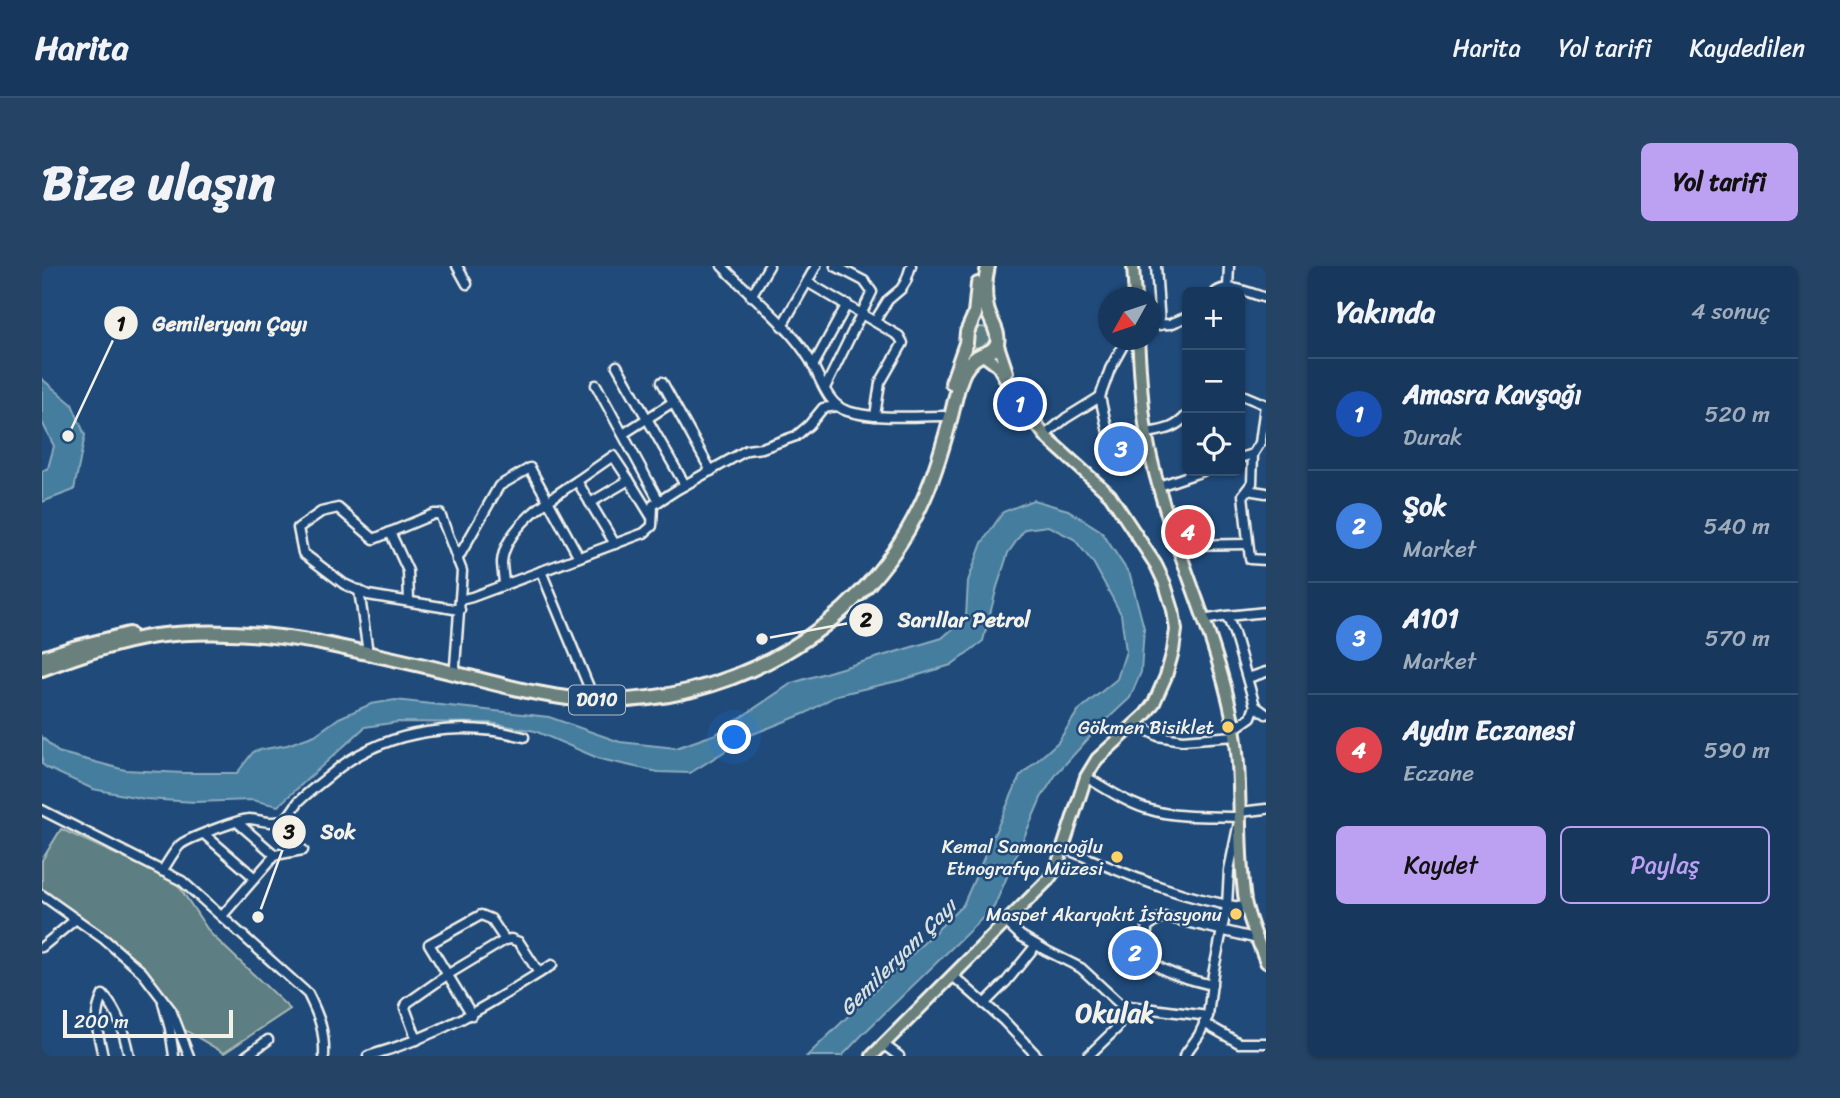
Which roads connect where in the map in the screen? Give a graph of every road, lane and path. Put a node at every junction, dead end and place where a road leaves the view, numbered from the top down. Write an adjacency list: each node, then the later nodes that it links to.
1 (457, 266): 14 (street)
2 (722, 266): 20 (street)
3 (769, 266): 20 (street)
4 (816, 266): 13 (street)
5 (835, 266): 12 (street)
6 (911, 266): 22 (street)
7 (981, 266): 29 (highway)
8 (988, 266): 30 (highway)
9 (1133, 266): 15 (main road)
10 (1156, 266): 16 (street)
11 (1229, 266): 17 (street)
12 (846, 269): 18 (street)
13 (807, 282): 23 (street); 28 (street)
14 (467, 284)
15 (1134, 287)
16 (1156, 287)
17 (1228, 287)
18 (872, 292): 22 (street); 24 (street)
19 (1245, 292): 21 (street)
20 (751, 296): 28 (street)
21 (1266, 298)
22 (888, 300): 26 (street)
23 (848, 304): 24 (street); 37 (street)
24 (861, 312): 26 (street); 40 (street)
25 (1182, 319): 27 (street)
26 (875, 321): 46 (street)
27 (1161, 325)
28 (782, 326): 37 (street)
29 (969, 327): 30 (highway); 32 (highway)
30 (994, 327): 31 (highway)
31 (998, 342): 35 (highway); 50 (main road)
32 (966, 343): 35 (highway); 47 (highway, D010)
33 (1120, 350): 42 (street)
34 (1139, 350): 51 (main road)
35 (982, 354): 50 (main road); 88 (highway, D010)
36 (617, 366): 48 (street)
37 (813, 366): 40 (street)
38 (662, 382): 43 (street)
39 (596, 385): 52 (street)
40 (825, 388): 45 (street)
41 (1245, 396): 44 (street)
42 (1100, 397): 53 (street); 54 (street)
43 (673, 402): 48 (street); 57 (street)
44 (1265, 405): 55 (street)
45 (838, 406): 46 (street); 57 (street)
46 (875, 416): 47 (street)
47 (943, 416): 91 (highway, D010)
48 (647, 418): 52 (street); 61 (street)
49 (1182, 421): 51 (street)
50 (1036, 424): 53 (main road)
51 (1146, 433): 62 (main road)
52 (622, 434): 66 (street)
53 (1045, 435): 94 (main road)
54 (1110, 437)
55 (1253, 454): 56 (street); 63 (street)
56 (1245, 456)
57 (711, 471): 61 (street)
58 (1188, 476): 62 (street)
59 (629, 480): 60 (street); 67 (street); 68 (street)
60 (577, 481): 65 (street); 67 (street)
61 (685, 485): 66 (street)
62 (1159, 486): 72 (main road)
63 (1247, 490): 64 (street); 71 (street)
64 (1266, 494)
65 (547, 500): 73 (street); 74 (street); 77 (street)
66 (659, 501): 68 (street)
67 (590, 503): 70 (street)
68 (651, 516): 70 (street)
69 (390, 532): 74 (street); 78 (street); 80 (street)
70 (615, 544): 73 (street)
71 (1248, 544): 72 (street); 75 (street)
72 (1178, 545): 84 (main road)
73 (579, 557): 76 (street)
74 (457, 560): 79 (street)
75 (1266, 560)
76 (541, 571): 77 (street); 91 (street)
77 (504, 585): 79 (street)
78 (359, 590): 80 (street); 85 (street)
79 (460, 600): 81 (street)
80 (409, 601): 81 (street)
81 (460, 610): 87 (street)
82 (1266, 612): 83 (street)
83 (1227, 616): 84 (street); 90 (street)
84 (1203, 620): 95 (main road)
85 (367, 646): 86 (highway, D010); 87 (highway, D010)
86 (42, 658)
87 (455, 666): 91 (highway, D010)
88 (42, 669)
89 (1266, 672): 90 (street)
90 (1248, 678): 92 (street)
91 (591, 692)
92 (1255, 706): 93 (street); 95 (street)
93 (1266, 714)
94 (1136, 724): 95 (street); 97 (main road)
95 (1234, 733): 100 (main road)
96 (524, 737): 101 (street)
97 (1086, 777): 100 (street); 103 (main road)
98 (1266, 809): 100 (street)
99 (42, 810): 106 (street)
100 (1240, 814): 109 (street); 110 (main road)
101 (237, 822): 102 (street); 105 (street)
102 (204, 834): 106 (street); 107 (street)
103 (1064, 848): 109 (street); 113 (main road)
104 (303, 850): 105 (street)
105 (275, 856): 107 (street)
106 (162, 871): 111 (street)
107 (255, 878): 111 (street)
108 (42, 895): 112 (street)
109 (1227, 906): 110 (street); 114 (street)
110 (1247, 908): 115 (main road)
111 (222, 916): 140 (street)
112 (76, 919): 118 (street); 125 (street)
113 (1007, 923): 117 (street); 123 (main road)
114 (1222, 930): 115 (street); 124 (street); 124 (street)
115 (1258, 939): 119 (main road)
116 (505, 940): 121 (street); 122 (street); 122 (street)
117 (1036, 945): 126 (street); 127 (street)
118 (42, 947)
119 (1266, 962)
120 (552, 965): 121 (street)
121 (540, 973): 128 (street)
122 (447, 975): 128 (street); 131 (street)
123 (953, 976): 126 (street); 133 (main road)
124 (1212, 985): 129 (street)
125 (160, 993): 137 (street); 138 (street)
126 (984, 1004): 144 (street)
127 (1127, 1006): 129 (street); 145 (street)
128 (472, 1015): 131 (street)
129 (1206, 1020): 132 (street); 134 (street)
130 (268, 1040): 139 (street)
131 (417, 1040): 141 (street)
132 (1266, 1043)
133 (883, 1044): 142 (main road); 143 (street)
134 (1186, 1055)
135 (103, 1056): 136 (street)
136 (129, 1056)
137 (174, 1056)
138 (189, 1056)
139 (246, 1056)
140 (324, 1056)
141 (369, 1056)
142 (872, 1056)
143 (899, 1056)
144 (1038, 1056)
145 (1088, 1056)

